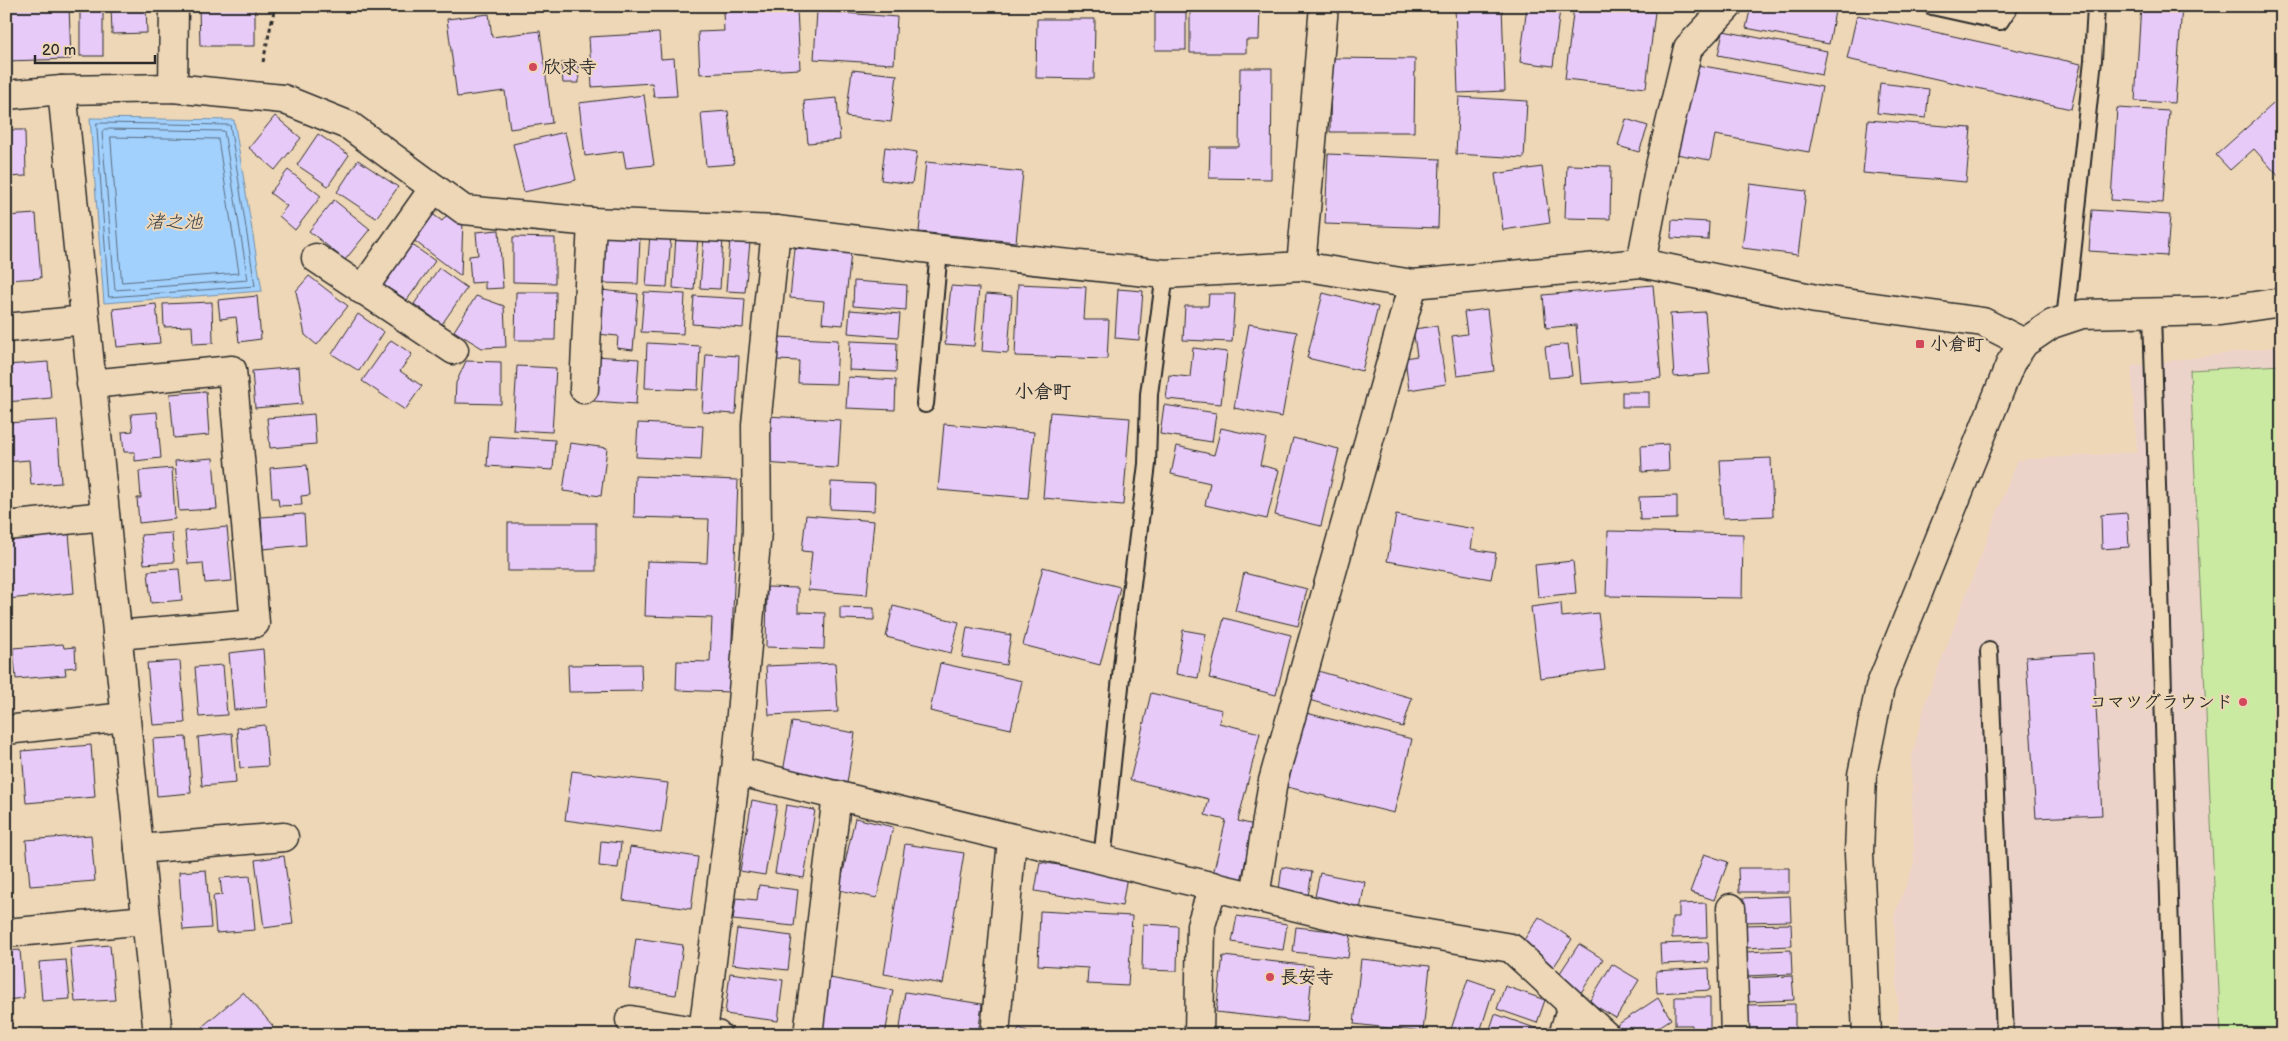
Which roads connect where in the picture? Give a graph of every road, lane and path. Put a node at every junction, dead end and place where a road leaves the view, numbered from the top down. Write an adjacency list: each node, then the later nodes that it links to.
1 (174, 6): 8 (street)
2 (275, 6): 11 (path)
3 (1324, 6): 18 (street)
4 (1728, 6): 17 (street)
5 (1932, 6): 6 (lane)
6 (2010, 6)
7 (2096, 6): 25 (lane)
8 (173, 88): 9 (street); 11 (street)
9 (62, 90): 10 (street); 24 (street)
10 (6, 95)
11 (256, 96): 12 (street)
12 (434, 188): 13 (street); 21 (street)
13 (592, 222): 14 (street); 30 (street)
14 (776, 230): 15 (street); 38 (street)
15 (939, 250): 19 (street); 31 (lane)
16 (316, 258): 21 (street)
17 (1641, 263): 20 (street); 27 (street)
18 (1301, 266): 19 (street); 20 (street)
19 (1165, 274): 43 (lane)
20 (1413, 284): 45 (street)
21 (362, 290): 28 (street)
22 (2282, 302): 23 (street)
23 (2152, 313): 25 (street); 61 (lane)
24 (85, 320): 26 (street); 29 (street)
25 (2065, 320): 27 (street)
26 (6, 328)
27 (2024, 343): 59 (street)
28 (454, 350)
29 (91, 384): 32 (street); 34 (street)
30 (584, 389)
31 (925, 404)
32 (105, 516): 33 (street); 34 (street)
33 (6, 526)
34 (117, 635): 36 (street)
35 (1989, 651): 60 (lane)
36 (125, 717): 37 (street); 42 (street)
37 (6, 730)
38 (736, 771): 39 (street); 51 (street)
39 (837, 796): 41 (street); 53 (street)
40 (284, 837): 42 (street)
41 (1012, 839): 43 (street); 54 (street)
42 (139, 850): 47 (street)
43 (1102, 861): 44 (street)
44 (1212, 886): 45 (street); 55 (street)
45 (1256, 897): 49 (street)
46 (1731, 908): 58 (street)
47 (146, 920): 48 (street); 52 (street)
48 (6, 933)
49 (1572, 1006): 56 (street); 57 (street)
50 (630, 1020): 51 (street)
51 (710, 1034)
52 (158, 1035)
53 (808, 1035)
54 (995, 1035)
55 (1199, 1035)
56 (1563, 1035)
57 (1605, 1035)
58 (1735, 1035)
59 (1867, 1035)
60 (2005, 1035)
61 (2173, 1035)

